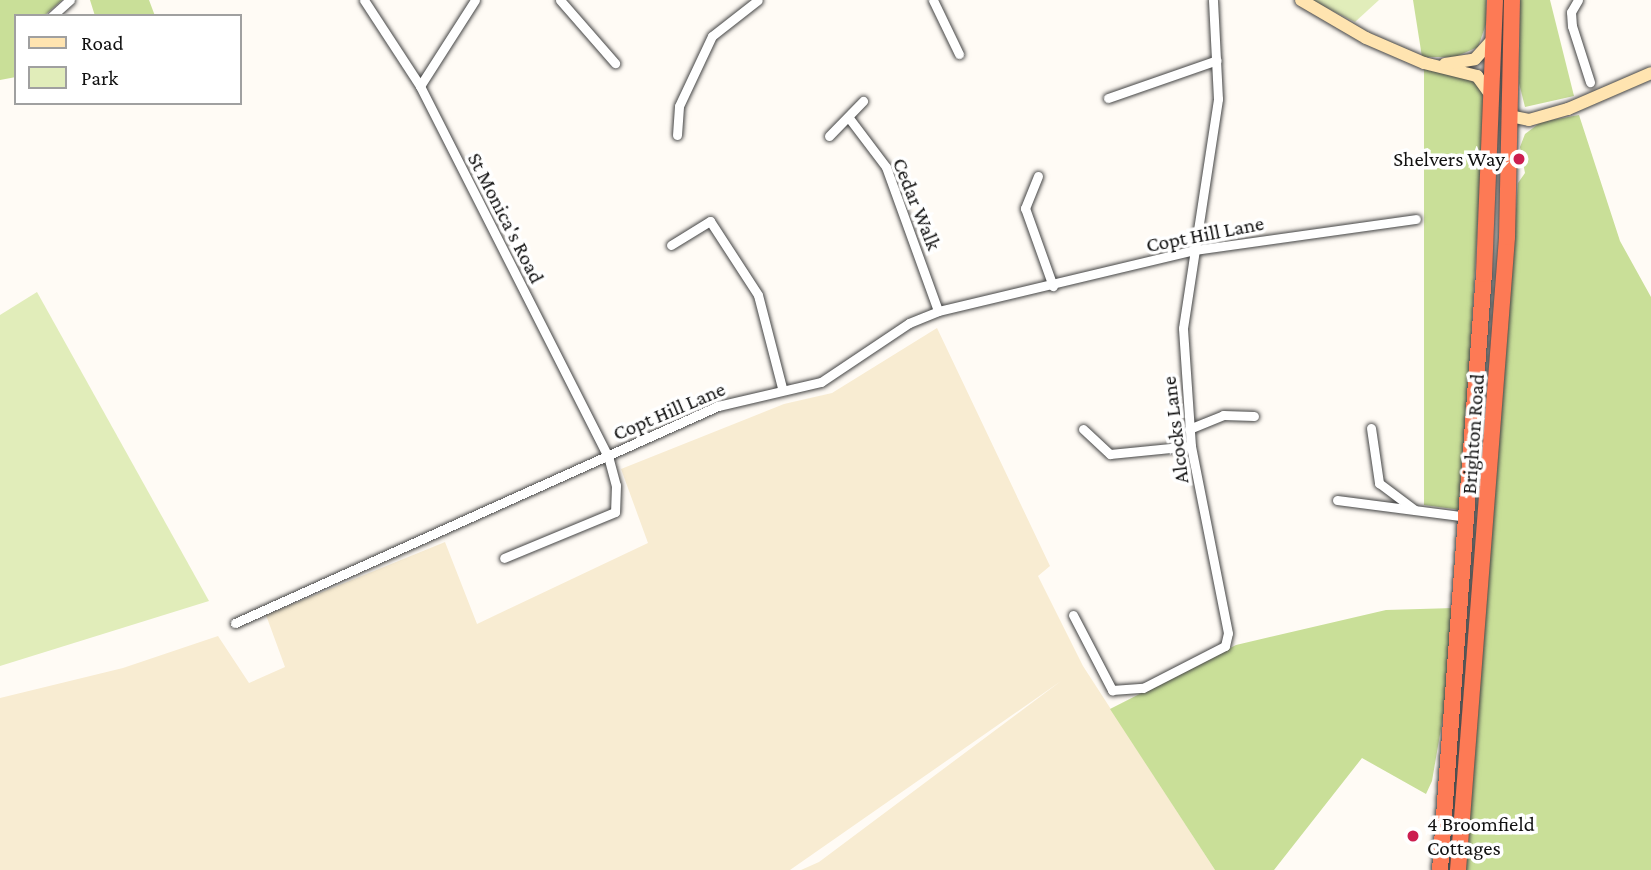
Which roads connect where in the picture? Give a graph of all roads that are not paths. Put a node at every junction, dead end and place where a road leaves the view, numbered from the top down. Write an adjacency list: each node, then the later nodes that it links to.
1 (70, 0): 12 (street)
2 (364, 0): 20 (street, St Monica's Road)
3 (475, 0): 20 (street)
4 (560, 0): 16 (street)
5 (758, 0): 27 (street)
6 (933, 0): 14 (street)
7 (1213, 0): 15 (street, Alcocks Lane)
8 (1301, 0): 17 (street)
9 (1495, 0): 13 (highway, Brighton Road)
10 (1512, 0): 24 (highway, Brighton Road)
11 (1578, 0): 19 (street)
12 (54, 14)
13 (1494, 36): 17 (street); 23 (highway, Brighton Road)
14 (960, 54)
15 (1217, 60): 21 (street); 34 (street, Alcocks Lane)
16 (615, 63)
17 (1434, 66): 23 (street)
18 (1651, 73): 26 (street)
19 (1590, 82)
20 (420, 86): 43 (street, St Monica's Road)
21 (1108, 98)
22 (863, 101): 25 (street)
23 (1494, 102): 30 (highway, Brighton Road)
24 (1510, 116): 26 (street); 29 (highway, Brighton Road); 30 (highway)
25 (849, 118): 28 (street); 36 (street, Cedar Walk)
26 (1529, 120): 29 (street)
27 (677, 135)
28 (829, 136)
29 (1507, 146): 51 (highway, Brighton Road)
30 (1490, 154): 46 (highway, Brighton Road)
31 (1038, 176): 35 (street)
32 (1416, 219): 34 (street, Copt Hill Lane)
33 (671, 245): 37 (street)
34 (1195, 250): 35 (street, Copt Hill Lane); 41 (street, Alcocks Lane)
35 (1053, 286): 36 (street, Copt Hill Lane)
36 (938, 311): 37 (street, Copt Hill Lane)
37 (782, 388): 43 (street, Copt Hill Lane)
38 (1254, 416): 41 (street)
39 (1371, 428): 45 (street)
40 (1083, 429): 42 (street)
41 (1189, 429): 42 (street, Alcocks Lane)
42 (1191, 446): 48 (street, Alcocks Lane)
43 (608, 456): 47 (street, St Monica's Road); 49 (street, Copt Hill Lane)
44 (1337, 500): 45 (street)
45 (1419, 512): 46 (street)
46 (1468, 517): 50 (highway, Brighton Road)
47 (504, 558)
48 (1073, 615)
49 (234, 623)
50 (1440, 870)
51 (1458, 870)

